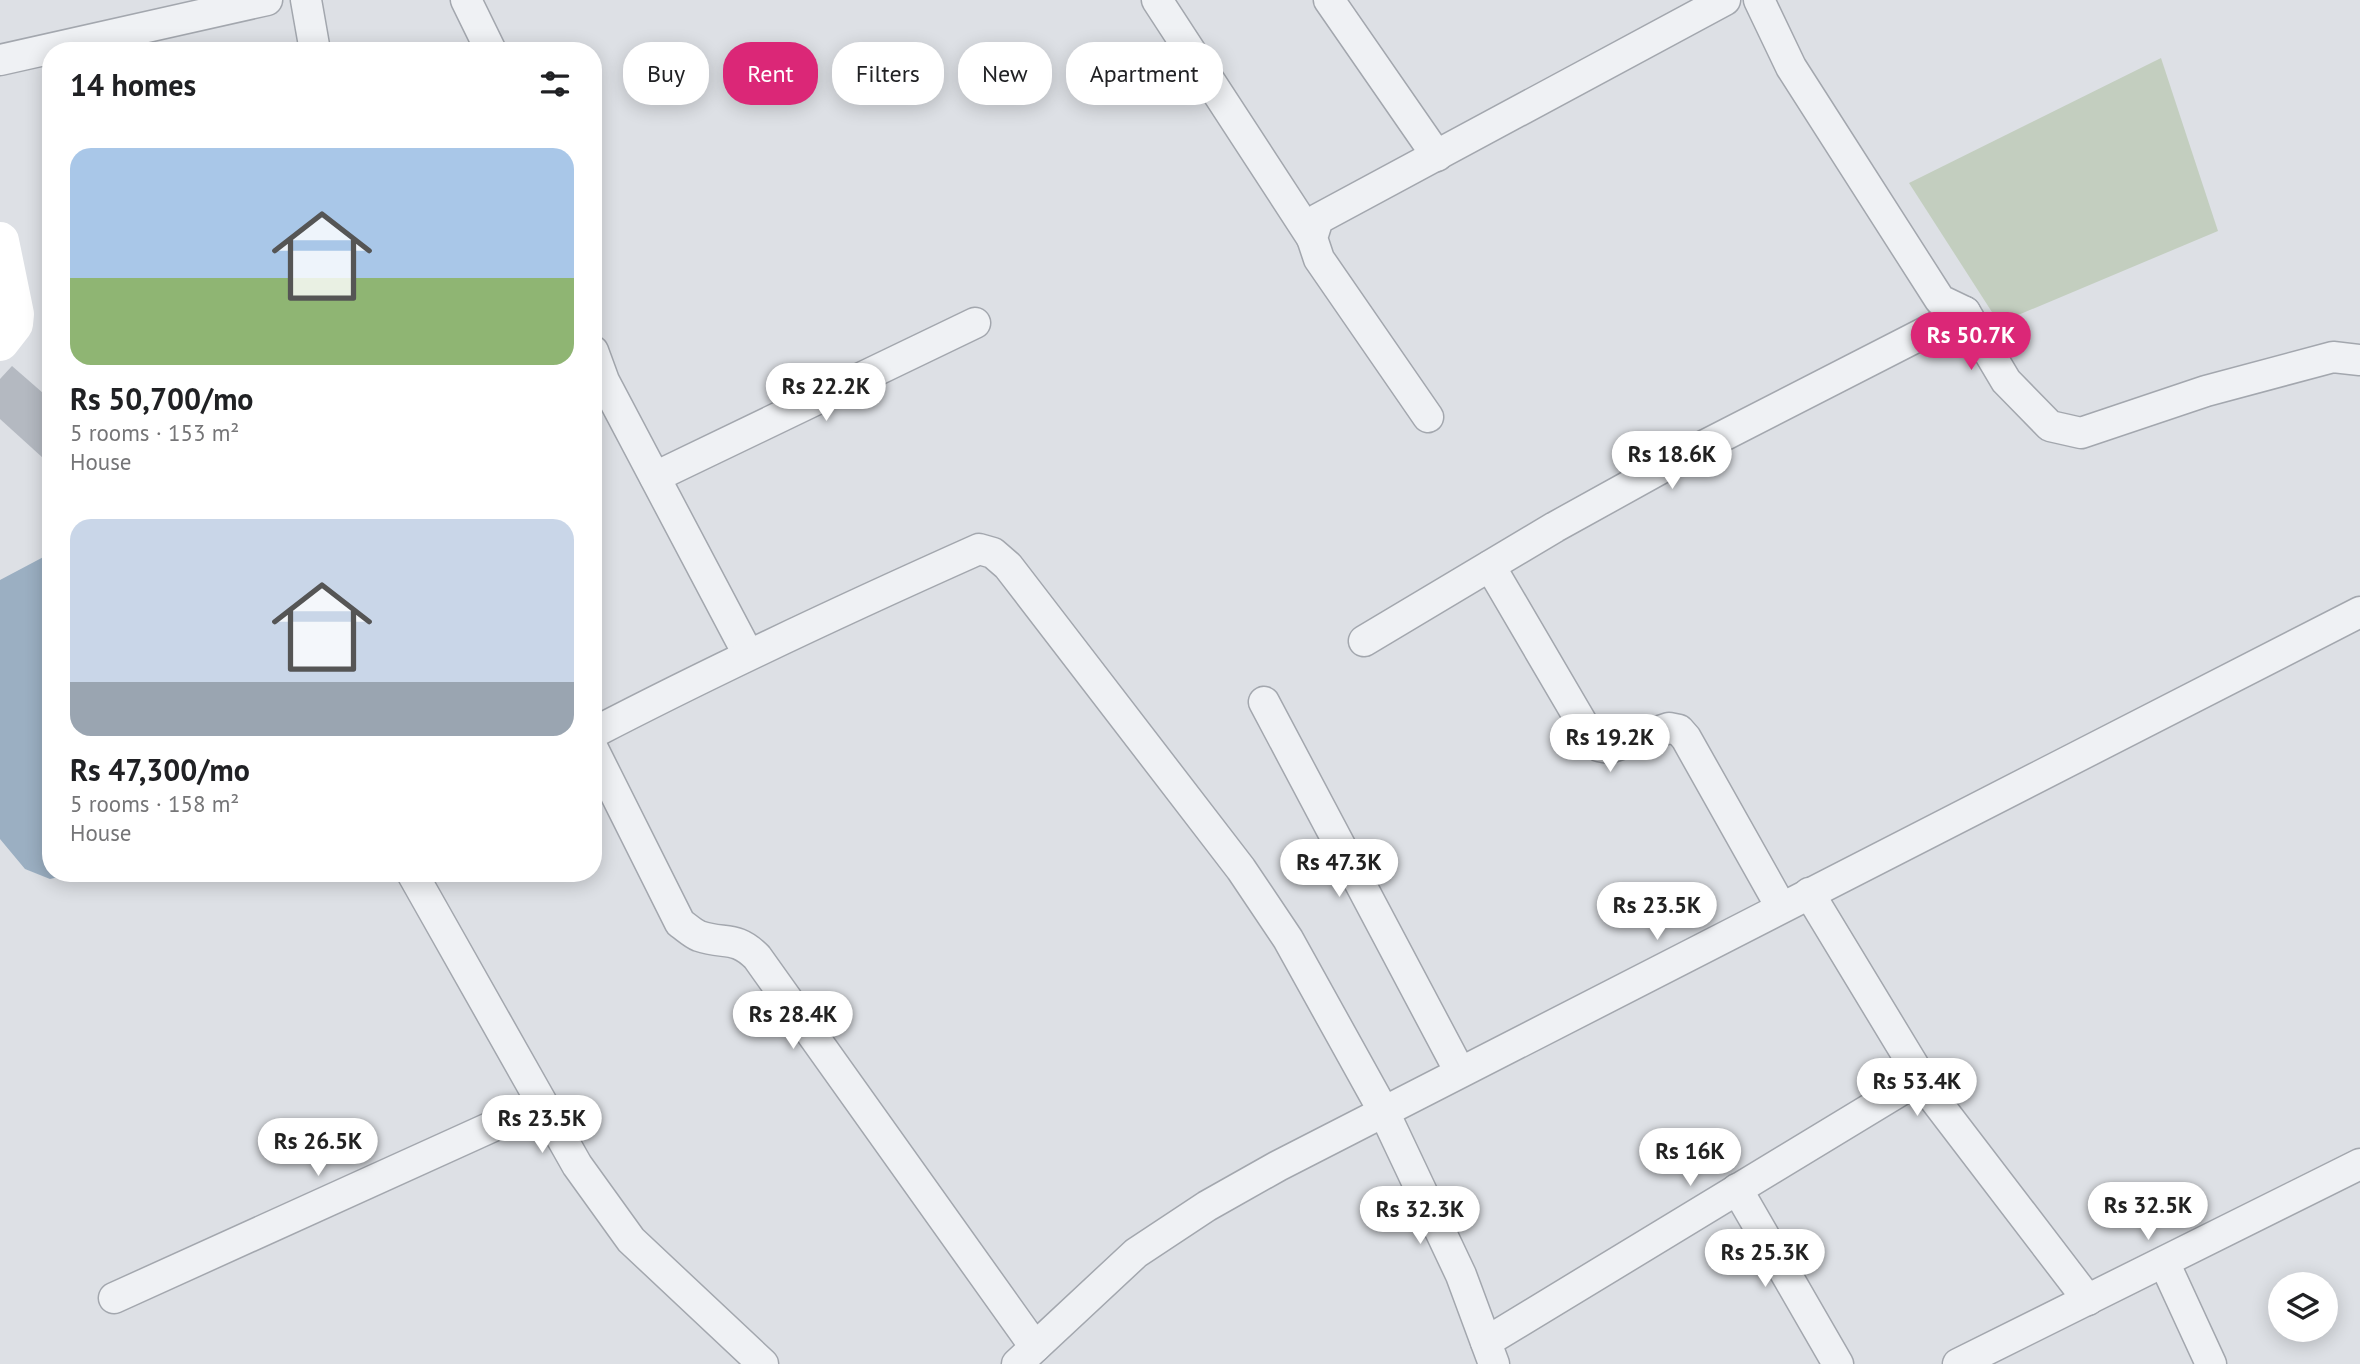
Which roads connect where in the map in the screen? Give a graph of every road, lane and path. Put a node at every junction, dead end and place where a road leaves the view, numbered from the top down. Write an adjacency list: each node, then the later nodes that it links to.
1 (267, 0): 8 (street)
2 (306, 0): 9 (street)
3 (466, 0): 10 (street)
4 (1157, 0): 14 (street)
5 (1329, 0): 13 (street)
6 (1725, 0): 13 (street)
7 (1759, 0): 16 (street)
8 (80, 42)
9 (313, 42)
10 (487, 42)
11 (42, 51): 12 (street)
12 (0, 60)
13 (1437, 156): 14 (street)
14 (1311, 238): 21 (street)
15 (0, 241): 18 (main road)
16 (1965, 312): 19 (street); 23 (street)
17 (975, 323): 22 (street)
18 (0, 342)
19 (2360, 360)
20 (602, 376): 22 (street)
21 (1429, 417)
22 (655, 477): 26 (street)
23 (1490, 566): 25 (street); 32 (street)
24 (2360, 612): 31 (street)
25 (1364, 641)
26 (748, 654): 28 (street); 36 (street)
27 (1264, 702): 33 (street)
28 (602, 728)
29 (602, 767): 43 (street)
30 (417, 882): 35 (street)
31 (1809, 893): 32 (street); 34 (street)
32 (1781, 908): 33 (street)
33 (1460, 1072): 36 (street)
34 (1921, 1079): 38 (street); 41 (street)
35 (542, 1104): 40 (street); 44 (street)
36 (1384, 1112): 42 (street); 43 (street)
37 (2360, 1164): 39 (street)
38 (1737, 1189): 42 (street); 45 (street)
39 (2164, 1262): 41 (street); 47 (street)
40 (114, 1298)
41 (2088, 1300): 46 (street)
42 (1490, 1353)
43 (1026, 1356)
44 (764, 1364)
45 (1838, 1364)
46 (1958, 1364)
47 (2211, 1364)

